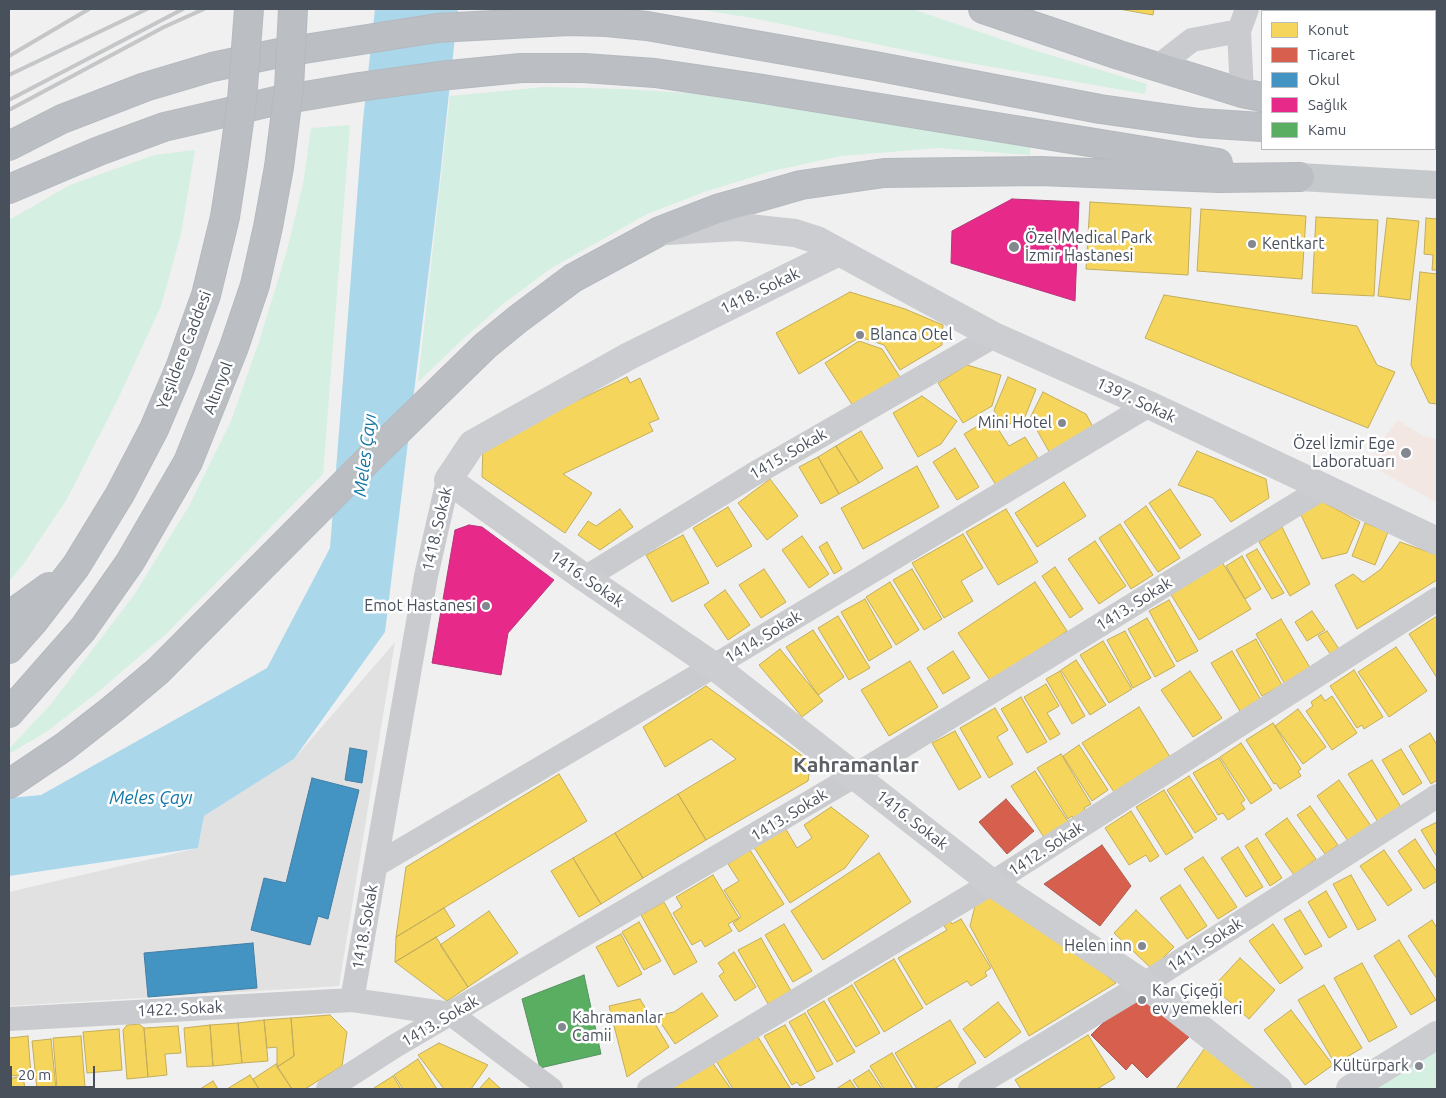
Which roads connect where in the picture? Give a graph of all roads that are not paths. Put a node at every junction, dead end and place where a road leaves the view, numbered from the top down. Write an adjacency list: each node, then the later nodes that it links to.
1 (249, 9): 20 (highway, Yeşildere Caddesi, bridge)
2 (293, 9): 26 (highway, Altınyol, bridge)
3 (983, 9): 6 (highway)
4 (1248, 9): 5 (street)
5 (1239, 31): 6 (street); 7 (street)
6 (1158, 67): 7 (highway)
7 (1252, 95)
8 (1261, 127): 9 (highway)
9 (9, 146)
10 (1300, 177): 11 (main road); 12 (highway); 13 (highway)
11 (1437, 186)
12 (9, 189)
13 (660, 231): 14 (street, 1397. Sokak); 28 (highway)
14 (839, 252): 15 (street, 1397. Sokak); 17 (street, 1418. Sokak)
15 (994, 336): 16 (street, 1397. Sokak); 21 (street, 1415. Sokak)
16 (1149, 406): 18 (street, 1397. Sokak); 25 (street, 1414. Sokak)
17 (448, 480): 21 (street, 1416. Sokak); 30 (street, 1418. Sokak)
18 (1323, 488): 19 (street, 1397. Sokak); 27 (street, 1413. Sokak)
19 (1437, 541)
20 (76, 566): 23 (highway); 24 (highway, Yeşildere Caddesi)
21 (585, 578): 25 (street, 1416. Sokak)
22 (1437, 599): 31 (street, 1412. Sokak)
23 (9, 616)
24 (9, 649)
25 (714, 666): 27 (street, 1416. Sokak); 30 (street, 1414. Sokak)
26 (13, 709)
27 (856, 776): 31 (street, 1416. Sokak); 34 (street, 1413. Sokak)
28 (9, 784)
29 (1437, 796): 32 (street, 1411. Sokak)
30 (376, 865): 33 (street, 1418. Sokak)
31 (992, 883): 32 (street, 1416. Sokak); 39 (street, 1412. Sokak)
32 (1144, 984): 40 (street, 1411. Sokak); 41 (street, 1416. Sokak)
33 (352, 1000): 34 (street, 1422. Sokak); 35 (street, 1422. Sokak)
34 (451, 1014): 37 (street, 1413. Sokak); 38 (street)
35 (9, 1019)
36 (1437, 1035): 42 (street)
37 (328, 1089)
38 (551, 1089)
39 (648, 1089)
40 (970, 1089)
41 (1278, 1089)
42 (1350, 1089)

